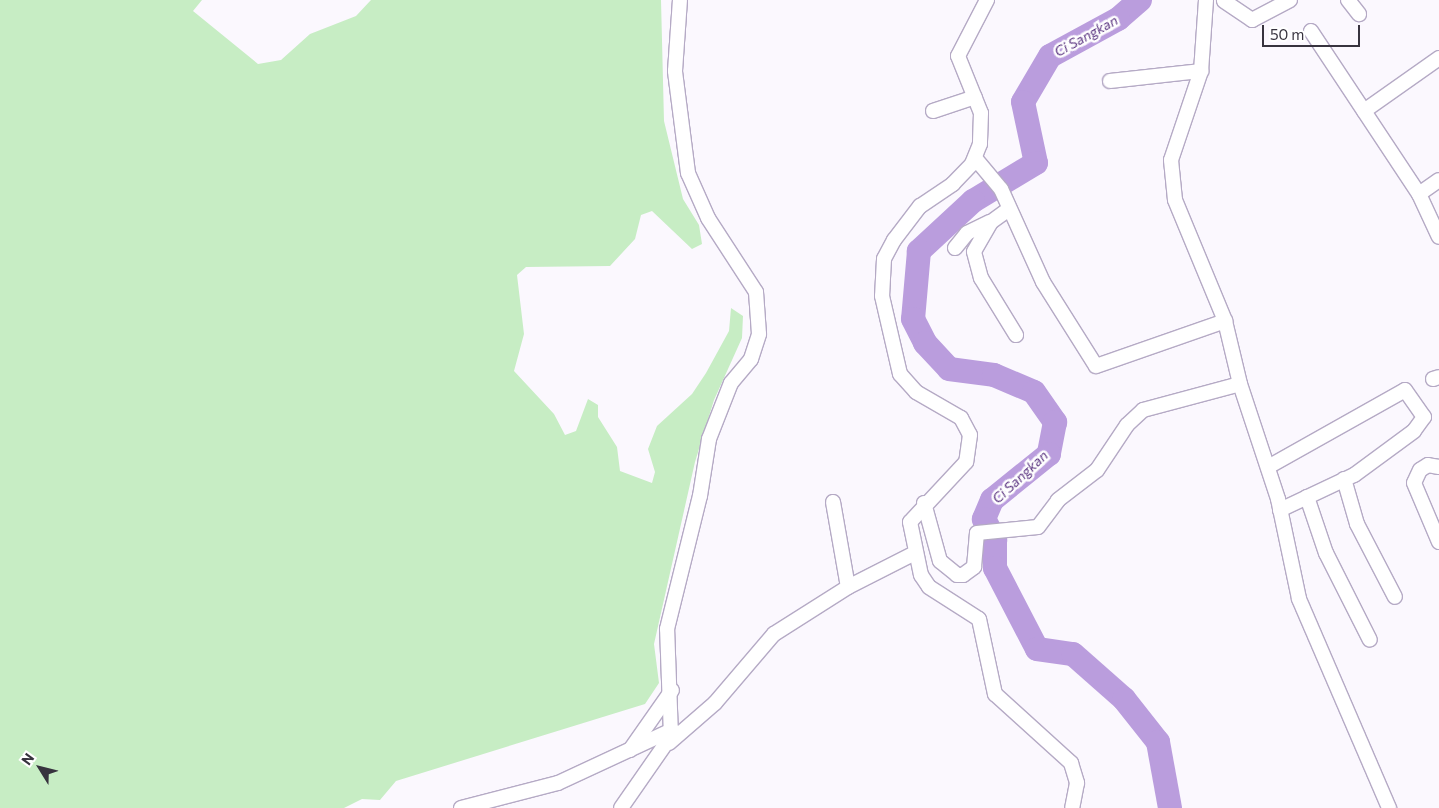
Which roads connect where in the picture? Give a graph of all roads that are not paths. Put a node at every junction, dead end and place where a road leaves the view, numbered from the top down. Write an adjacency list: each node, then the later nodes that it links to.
1 (680, 0): 37 (street)
2 (987, 0): 12 (street)
3 (1224, 0): 4 (street); 6 (street)
4 (1290, 0)
5 (1348, 0): 7 (street)
6 (1207, 3): 10 (street)
7 (1359, 14)
8 (1311, 31): 14 (street)
9 (1439, 58): 14 (street)
10 (1201, 72): 11 (street); 22 (street)
11 (1110, 81)
12 (967, 100): 13 (street); 15 (street)
13 (933, 111)
14 (1364, 111): 17 (street)
15 (975, 158): 18 (street); 30 (street)
16 (1439, 180): 17 (street)
17 (1419, 194): 20 (street)
18 (1009, 209): 19 (street); 22 (street)
19 (991, 222): 21 (street); 23 (street)
20 (1438, 232)
21 (955, 248)
22 (1226, 321): 24 (street)
23 (1016, 335)
24 (1240, 384): 25 (street); 30 (street)
25 (1268, 467): 27 (street); 31 (street)
26 (1439, 467): 32 (street)
27 (1344, 479): 28 (street); 35 (street)
28 (1307, 497): 31 (street); 36 (street)
29 (833, 502): 34 (street)
30 (924, 503): 33 (street)
31 (1280, 510): 43 (street)
32 (1439, 542)
33 (906, 559): 34 (street); 42 (street)
34 (848, 587): 38 (street)
35 (1395, 597)
36 (1370, 640)
37 (672, 690): 38 (street); 39 (street)
38 (670, 737): 39 (street); 41 (street)
39 (630, 750): 40 (street)
40 (461, 808)
41 (621, 808)
42 (1072, 808)
43 (1389, 808)

